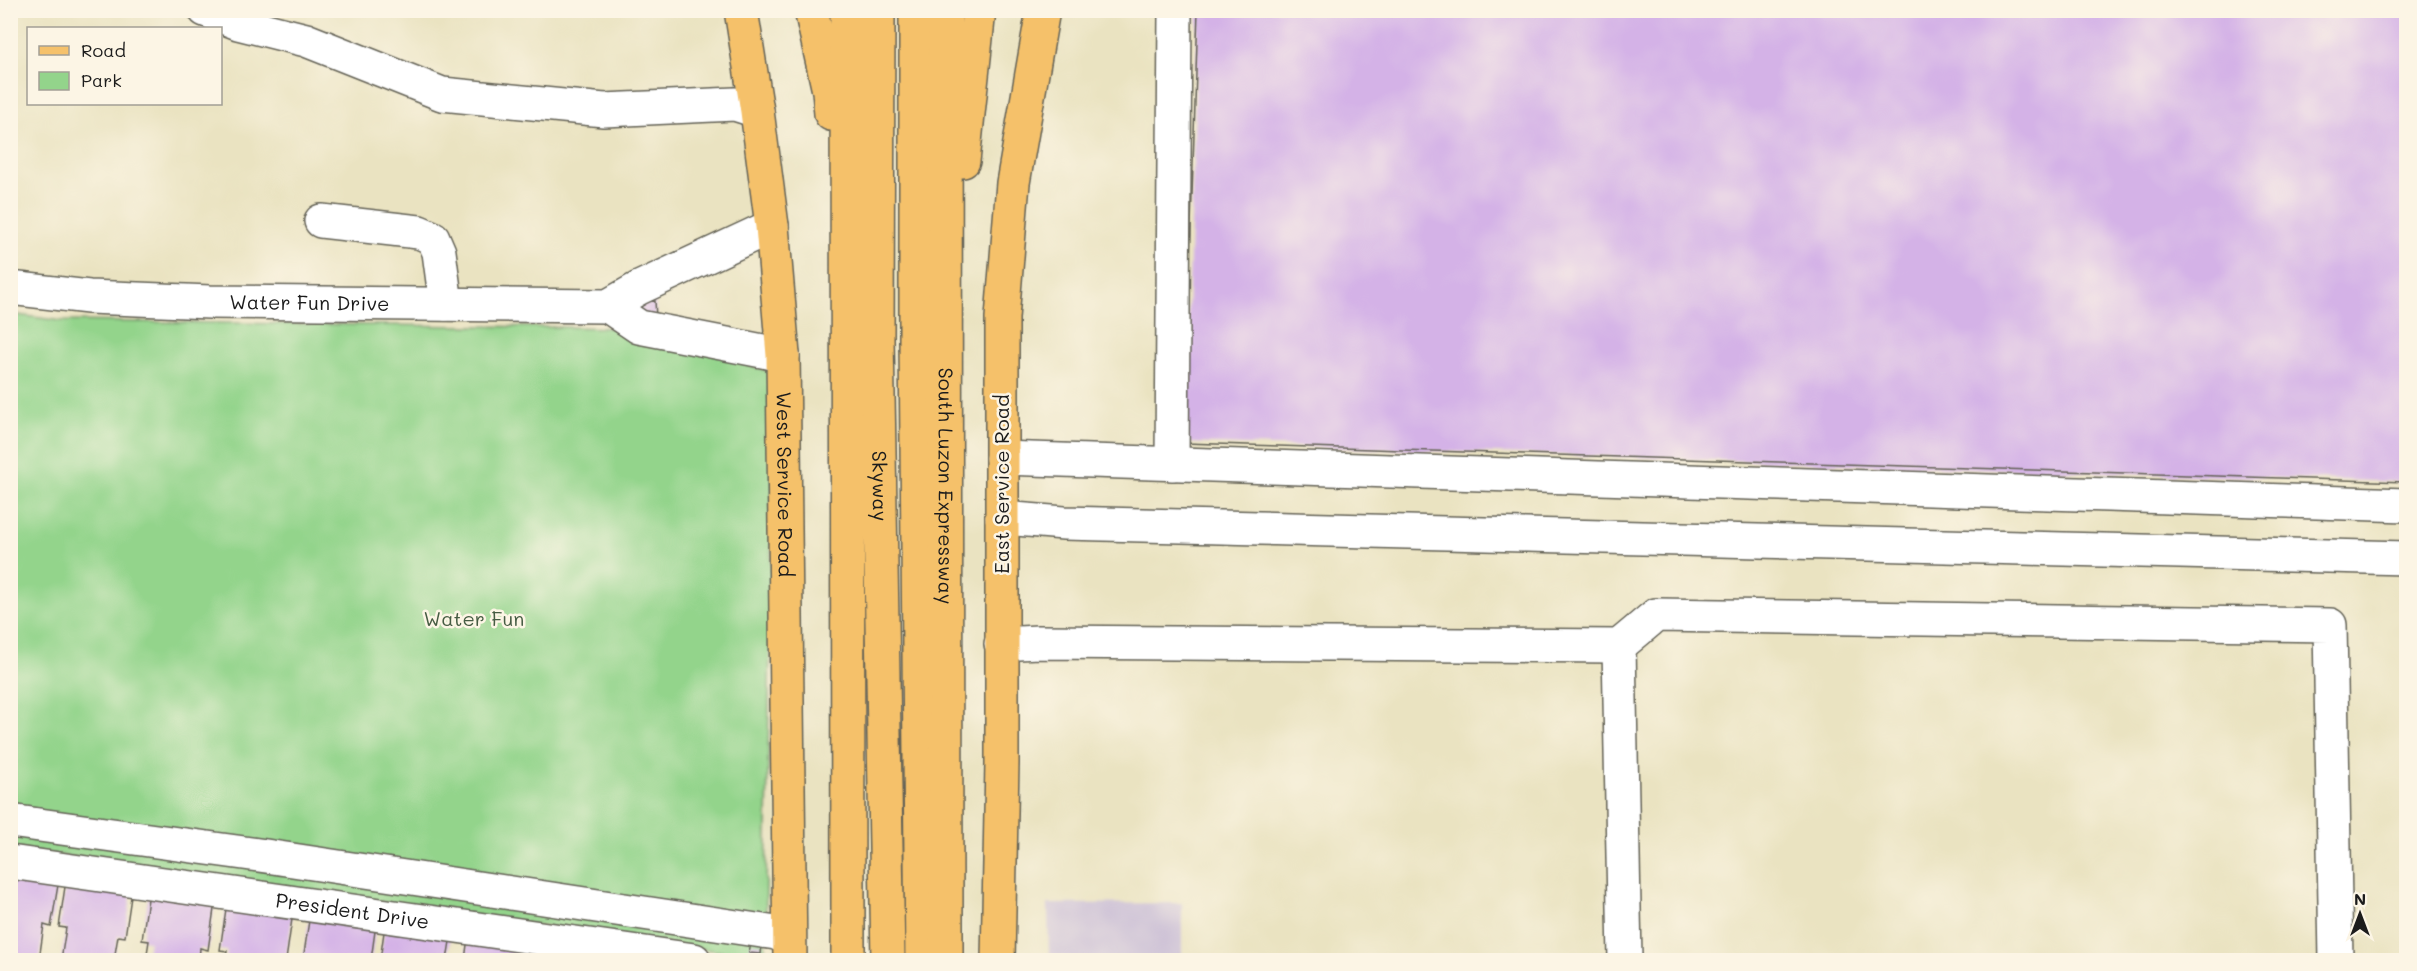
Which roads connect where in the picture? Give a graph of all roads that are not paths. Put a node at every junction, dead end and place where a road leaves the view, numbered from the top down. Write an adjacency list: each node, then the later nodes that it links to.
1 (205, 10): 11 (street)
2 (741, 10): 11 (main road, West Service Road)
3 (811, 10): 19 (main road)
4 (848, 10): 19 (main road)
5 (878, 10): 36 (main road, Skyway)
6 (916, 10): 37 (main road, Skyway)
7 (945, 10): 17 (main road, South Luzon Expressway)
8 (979, 10): 17 (main road)
9 (1043, 10): 20 (main road, East Service Road)
10 (1174, 10): 21 (street)
11 (758, 111): 13 (main road, West Service Road)
12 (321, 221): 15 (street)
13 (772, 226): 16 (street); 18 (main road, West Service Road)
14 (10, 288): 15 (street, Water Fun Drive)
15 (446, 304): 16 (street, Water Fun Drive)
16 (608, 306): 18 (street)
17 (945, 339): 38 (main road, South Luzon Expressway)
18 (783, 355): 32 (main road, West Service Road)
19 (848, 355): 35 (main road)
20 (1002, 458): 21 (street); 23 (main road, East Service Road)
21 (1172, 464): 22 (street)
22 (2406, 505)
23 (1002, 518): 24 (street); 25 (main road, East Service Road)
24 (2406, 558)
25 (1001, 644): 26 (street); 39 (main road, East Service Road)
26 (1619, 646): 40 (street); 41 (street)
27 (10, 820): 29 (street)
28 (10, 862): 31 (street, President Drive)
29 (467, 887): 30 (street); 31 (street)
30 (558, 901): 32 (street); 33 (street)
31 (460, 928): 33 (street, President Drive)
32 (790, 950)
33 (552, 951): 34 (street, President Drive)
34 (694, 960)
35 (848, 960)
36 (888, 960)
37 (922, 960)
38 (946, 960)
39 (998, 960)
40 (1625, 960)
41 (2336, 960)

